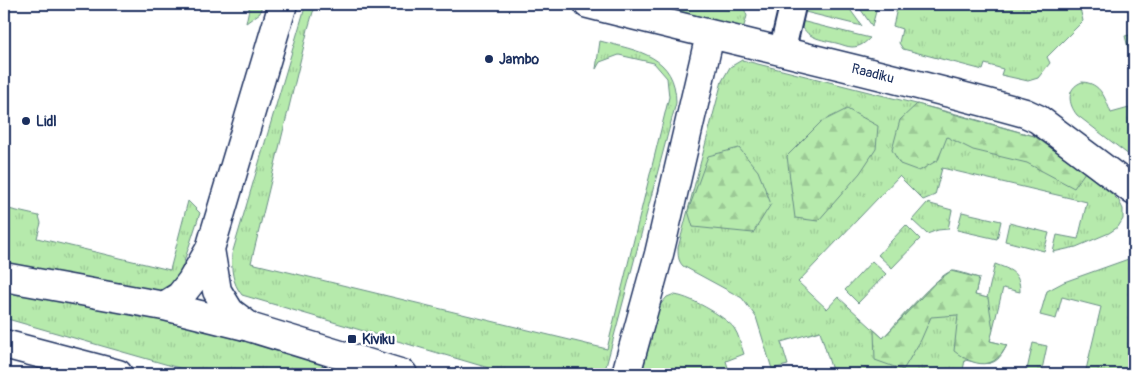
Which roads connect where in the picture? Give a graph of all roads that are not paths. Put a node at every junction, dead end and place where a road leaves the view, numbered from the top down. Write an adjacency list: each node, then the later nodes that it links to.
1 (283, 4): 7 (street)
2 (588, 4): 4 (street, Raadiku)
3 (793, 4): 5 (street)
4 (710, 34): 5 (street, Raadiku); 14 (street)
5 (782, 51): 6 (street, Raadiku)
6 (1134, 191)
7 (210, 249): 9 (street); 10 (street)
8 (4, 277): 9 (street)
9 (164, 306): 10 (street)
10 (249, 326): 13 (street)
11 (4, 344): 12 (street)
12 (118, 374)
13 (403, 374)
14 (626, 374)

